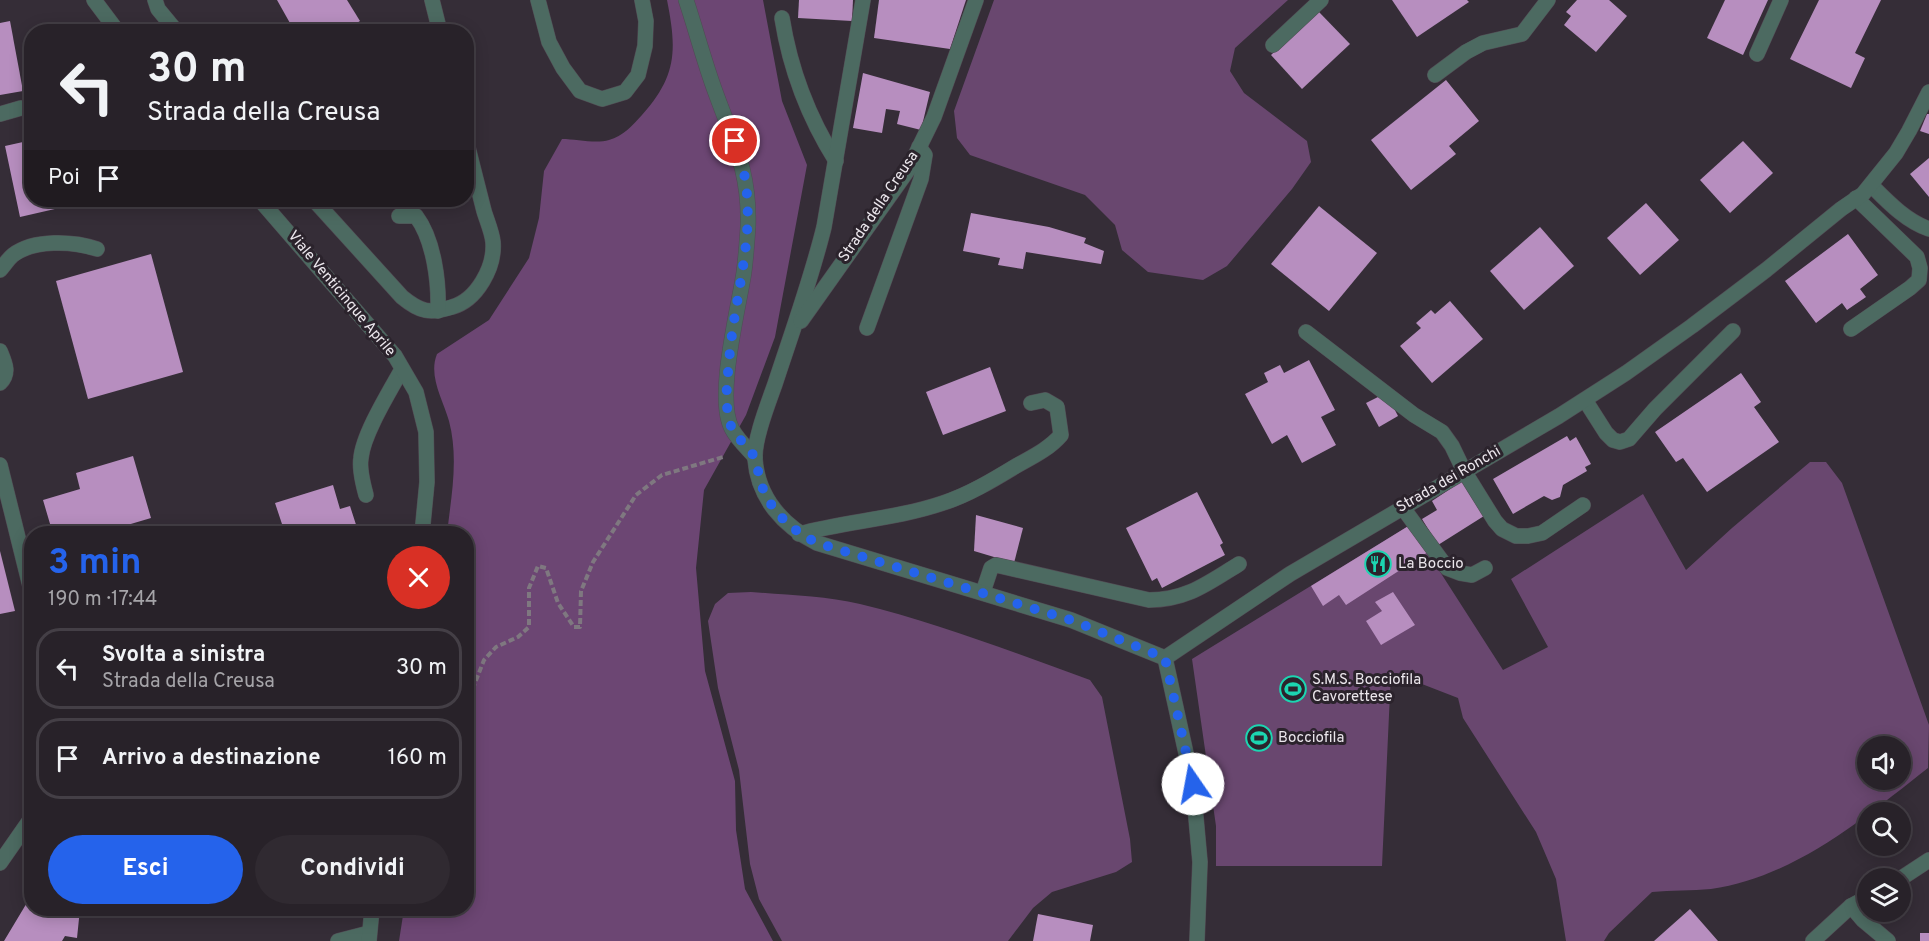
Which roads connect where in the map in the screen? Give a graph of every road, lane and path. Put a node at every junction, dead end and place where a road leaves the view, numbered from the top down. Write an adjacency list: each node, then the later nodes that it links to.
1 (94, 0): 13 (street)
2 (154, 0): 14 (street)
3 (432, 0): 15 (street)
4 (538, 0): 5 (street)
5 (642, 0)
6 (687, 0): 44 (street, Strada della Creusa)
7 (863, 0): 23 (street, Strada della Creusa)
8 (976, 0): 22 (street, Strada della Creusa)
9 (1321, 0): 16 (street)
10 (1548, 0): 18 (street)
11 (1781, 0): 17 (street)
12 (782, 18): 23 (street)
13 (112, 24)
14 (170, 24)
15 (438, 24)
16 (1273, 45)
17 (1757, 54)
18 (1435, 75)
19 (1929, 94): 25 (street, Strada dei Ronchi)
20 (21, 108): 21 (street)
21 (0, 114)
22 (919, 147): 34 (street); 38 (street, Strada della Creusa)
23 (836, 161): 38 (street, Strada della Creusa)
24 (474, 170): 33 (street)
25 (1871, 185): 26 (street, Strada dei Ronchi); 30 (street)
26 (1856, 198): 35 (street); 42 (street, Strada dei Ronchi)
27 (266, 207): 40 (street, Viale Venticinque Aprile)
28 (320, 207): 33 (street)
29 (399, 216): 33 (street)
30 (1929, 229)
31 (97, 249): 32 (street)
32 (0, 270)
33 (438, 311)
34 (867, 328)
35 (1851, 329)
36 (1733, 331): 42 (street)
37 (1306, 332): 46 (street)
38 (789, 339): 44 (street, Strada della Creusa)
39 (0, 351): 41 (street)
40 (402, 369): 47 (street); 50 (street, Viale Venticinque Aprile)
41 (0, 383)
42 (1585, 400): 46 (street, Strada dei Ronchi)
43 (1031, 403): 51 (street)
44 (755, 458): 51 (street, Strada della Creusa); 57 (path)
45 (0, 465): 52 (street)
46 (1464, 471): 48 (street); 49 (street, Strada dei Ronchi)
47 (366, 495)
48 (1583, 505)
49 (1403, 508): 54 (street); 56 (street, Strada dei Ronchi)
50 (423, 526)
51 (799, 534): 55 (street, Strada della Creusa)
52 (24, 552)
53 (1239, 564): 55 (street)
54 (1485, 568)
55 (983, 592): 56 (street, Strada della Creusa)
56 (1165, 658): 67 (street)
57 (474, 686)
58 (24, 828): 60 (street)
59 (1929, 860): 61 (street)
60 (0, 863)
61 (1911, 872)
62 (1857, 903): 63 (street)
63 (1851, 906): 68 (street); 69 (street)
64 (371, 916): 65 (street)
65 (369, 937): 66 (street)
66 (338, 941)
67 (1197, 941)
68 (1813, 941)
69 (1888, 941)

